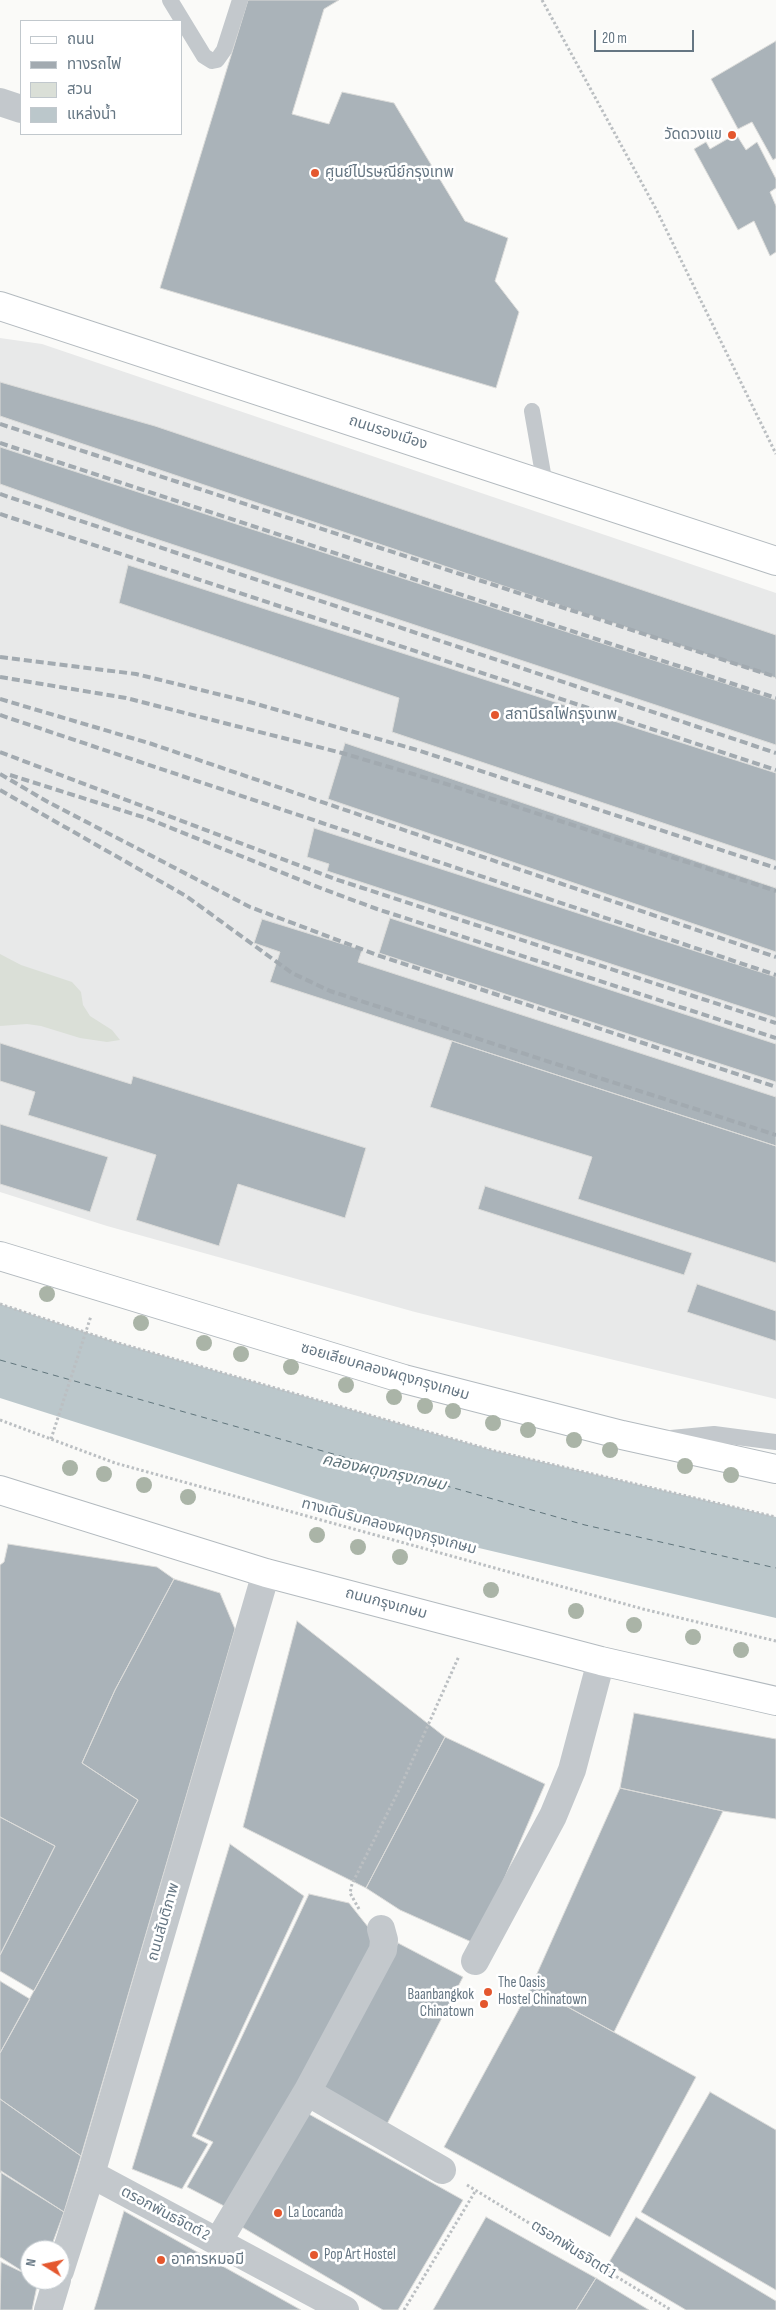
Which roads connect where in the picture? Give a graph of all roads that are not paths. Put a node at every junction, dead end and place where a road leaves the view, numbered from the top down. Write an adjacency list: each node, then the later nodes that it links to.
1 (170, 0): 2 (lane)
2 (240, 0)
3 (0, 102): 4 (street)
4 (20, 109)
5 (0, 306): 7 (street, ถนนรองเมือง)
6 (532, 411): 7 (lane)
7 (545, 485): 8 (street, ถนนรองเมือง)
8 (776, 561)
9 (0, 1256): 10 (street, ซอยเลียบคลองผดุงกรุงเกษม)
10 (647, 1440): 11 (lane); 12 (street, ซอยเลียบคลองผดุงกรุงเกษม)
11 (776, 1442)
12 (776, 1469)
13 (0, 1490): 14 (street, ถนนกรุงเกษม)
14 (266, 1573): 15 (street, ถนนกรุงเกษม); 21 (street, ถนนสันติภาพ)
15 (601, 1660): 16 (street, ถนนกรุงเกษม); 18 (street)
16 (776, 1701)
17 (381, 1929): 19 (street)
18 (475, 1961)
19 (307, 2092): 20 (street); 23 (street)
20 (442, 2170)
21 (90, 2174): 22 (street, ถนนสันติภาพ); 23 (street, ตรอกพันธจิตต์ 2)
22 (70, 2240)
23 (218, 2242): 26 (street, ตรอกพันธจิตต์ 2)
24 (54, 2290): 25 (street)
25 (48, 2310)
26 (345, 2310)

